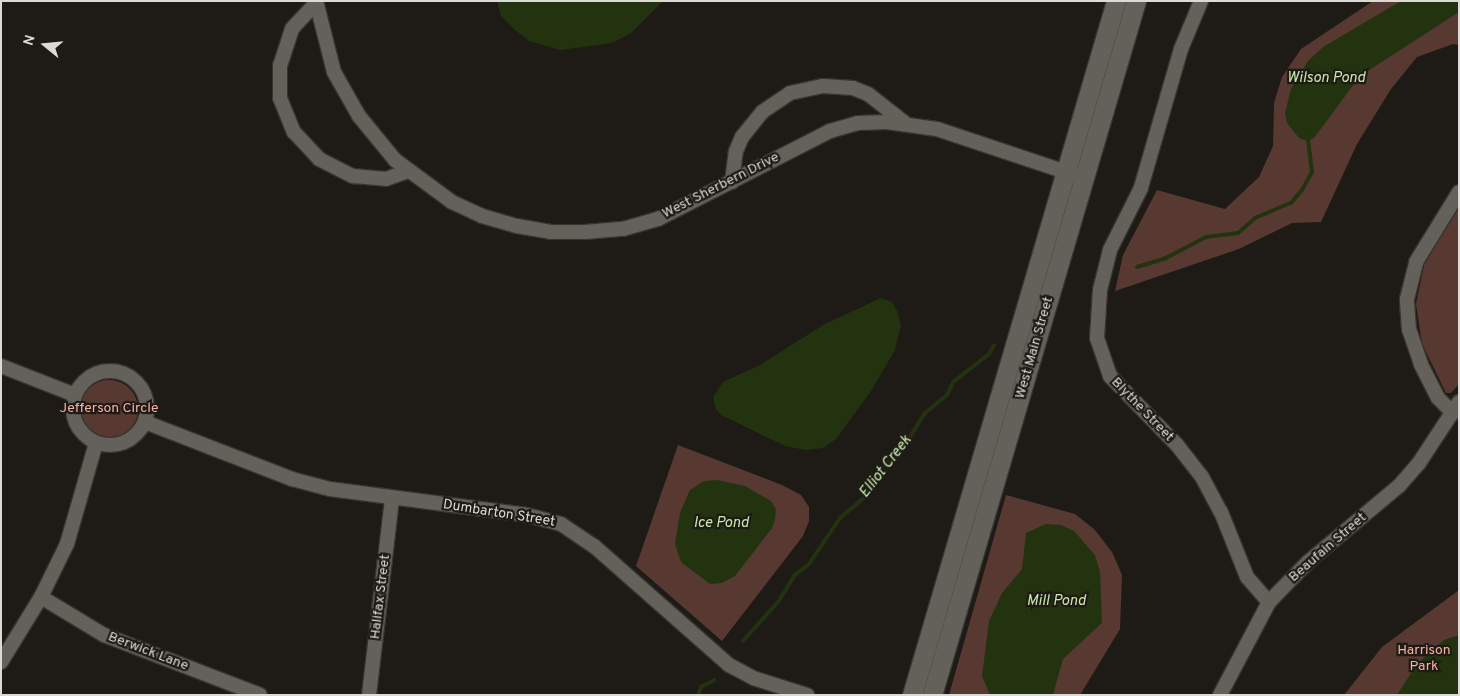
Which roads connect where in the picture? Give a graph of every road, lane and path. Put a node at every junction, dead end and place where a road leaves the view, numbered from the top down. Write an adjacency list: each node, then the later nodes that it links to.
1 (1116, 1): 7 (street, West Main Street)
2 (1136, 1): 7 (street, West Main Street)
3 (1201, 1): 17 (street, Blythe Street)
4 (316, 2): 6 (street, West Sherbern Drive); 6 (street)
5 (904, 123): 7 (street, West Sherbern Drive); 8 (street, West Sherbern Drive); 8 (street)
6 (408, 171): 8 (street, West Sherbern Drive)
7 (1074, 175): 22 (street, West Main Street); 23 (street, West Main Street)
8 (732, 182)
9 (1459, 192): 12 (street, Beaufain Street)
10 (1, 366): 11 (street)
11 (75, 395): 13 (street); 14 (street)
12 (1456, 408): 17 (street, Beaufain Street)
13 (145, 422): 14 (street); 15 (street, Dumbarton Street)
14 (96, 443): 16 (street)
15 (392, 498): 20 (street, Halifax Street); 21 (street, Dumbarton Street)
16 (41, 597): 18 (street); 19 (street, Berwick Lane)
17 (1269, 602): 24 (street, Beaufain Street)
18 (1, 662)
19 (260, 695)
20 (369, 695)
21 (807, 695)
22 (912, 695)
23 (932, 695)
24 (1220, 695)

